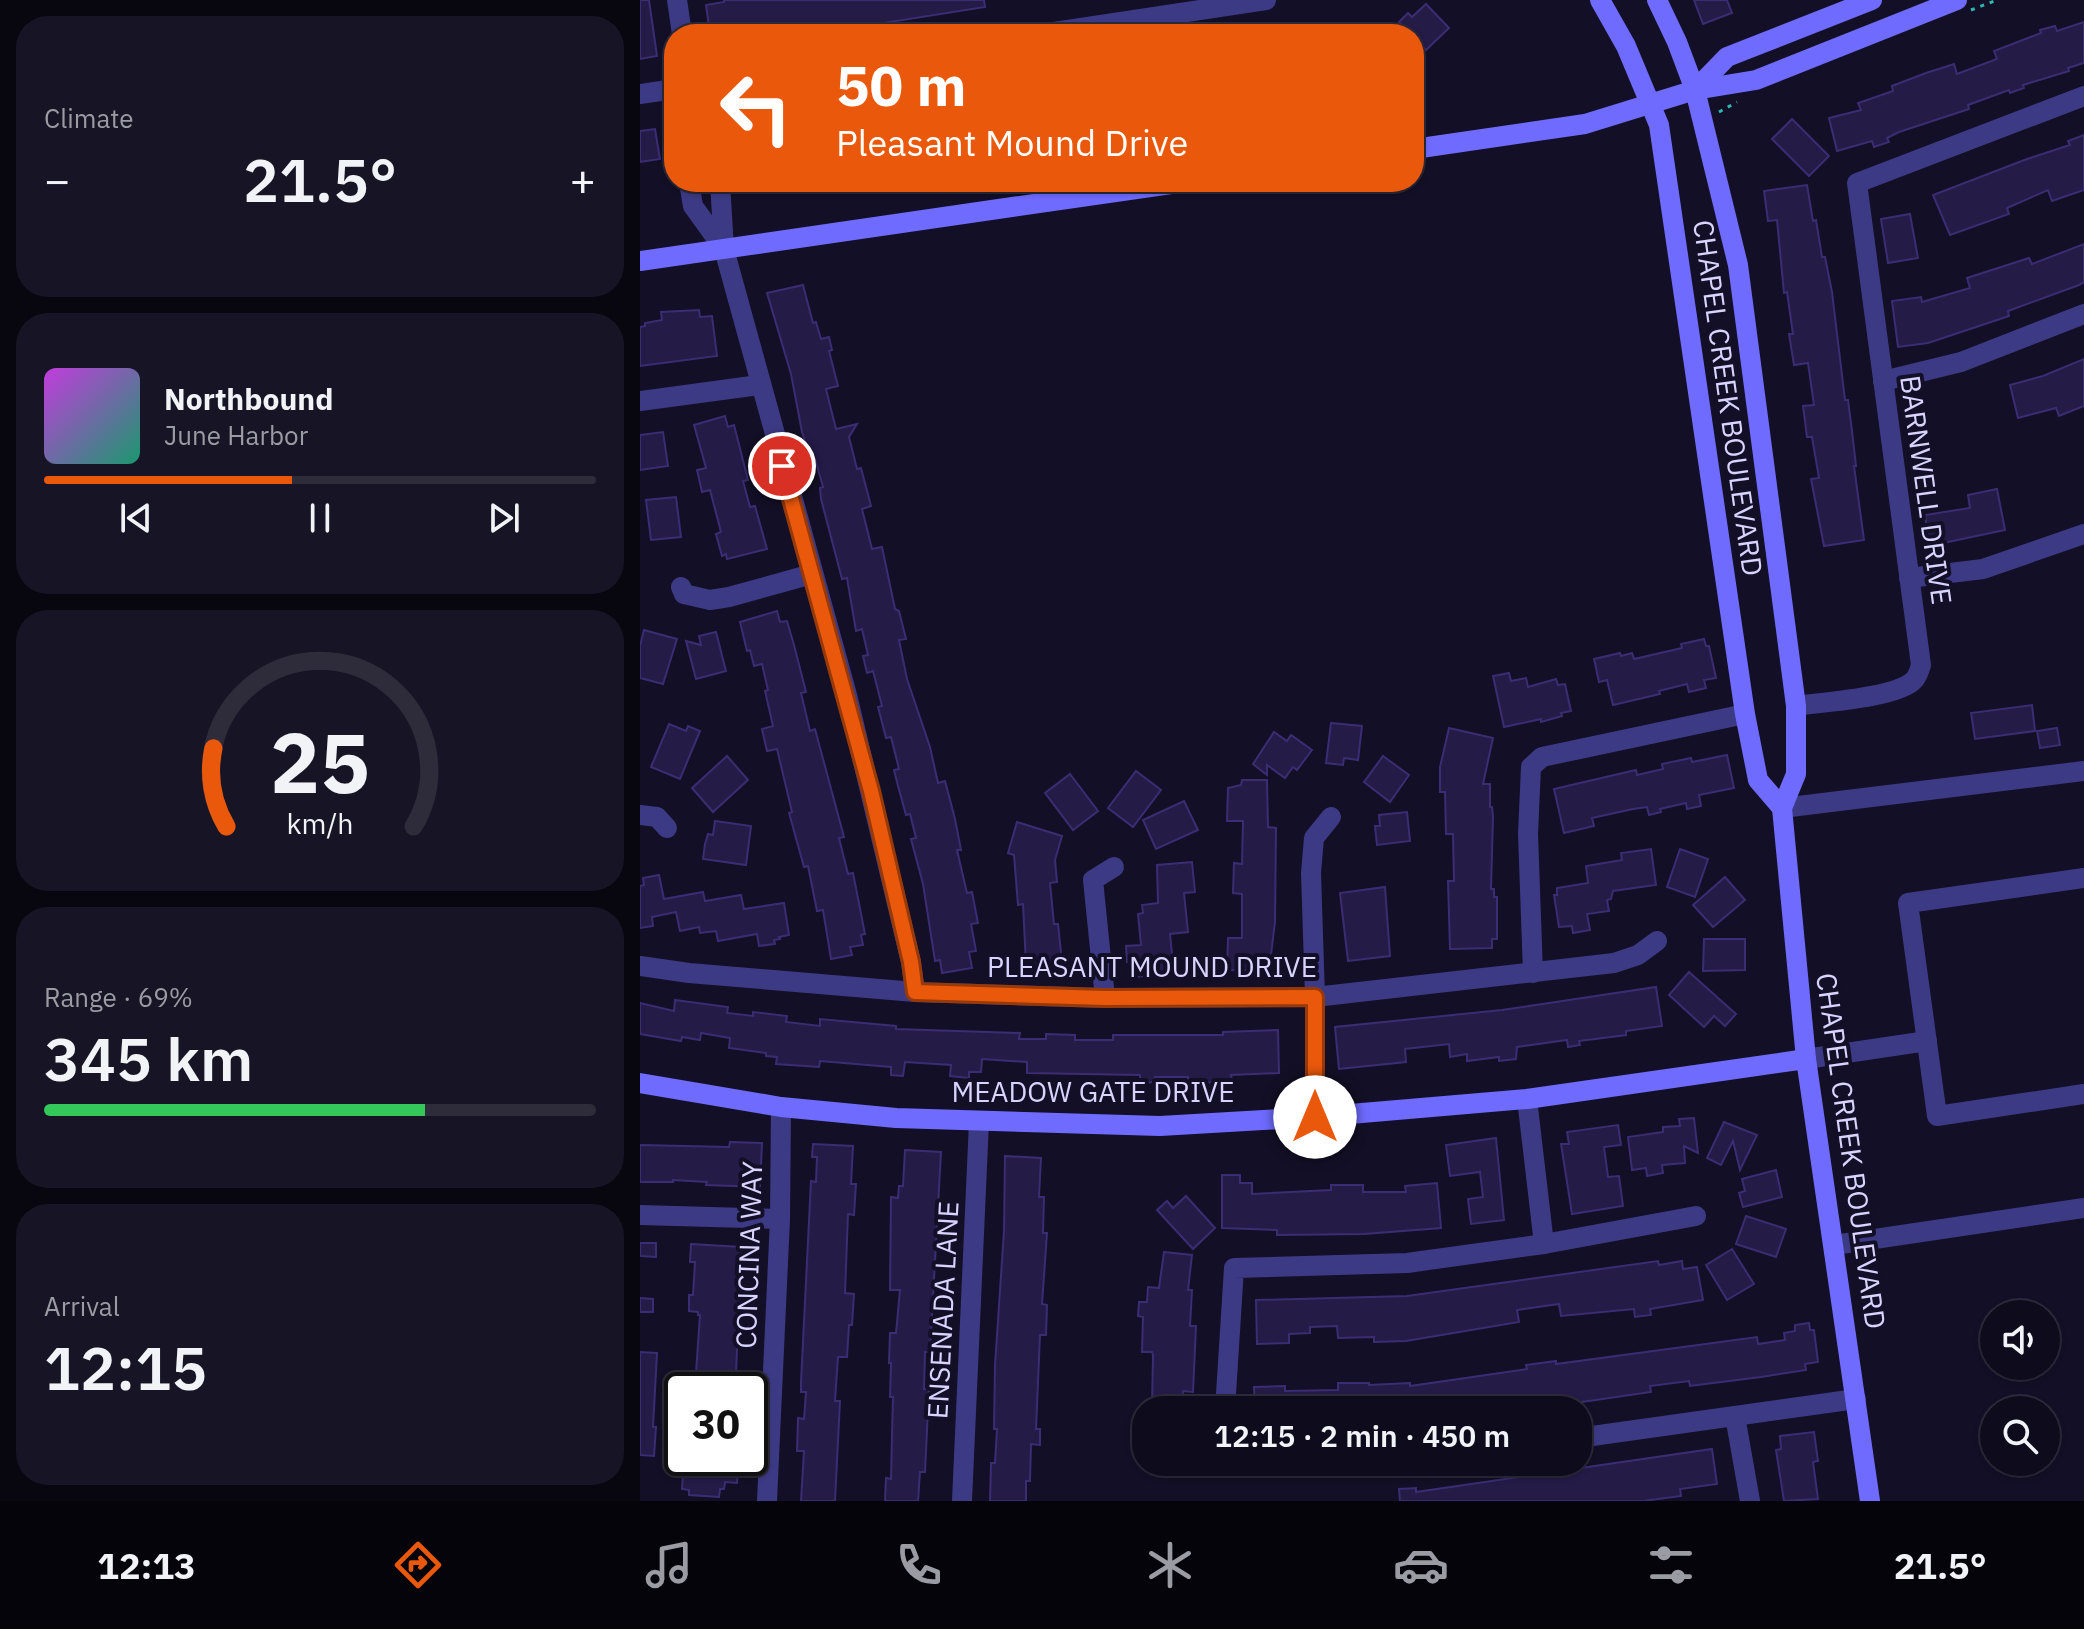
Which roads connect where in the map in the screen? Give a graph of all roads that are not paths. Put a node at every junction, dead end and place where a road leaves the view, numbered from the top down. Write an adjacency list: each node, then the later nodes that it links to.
1 (677, 0): 7 (street)
2 (1266, 0): 8 (street)
3 (1600, 0): 13 (street, CHAPEL CREEK BOULEVARD)
4 (1657, 0): 10 (street, CHAPEL CREEK BOULEVARD)
5 (1872, 0): 10 (street)
6 (1957, 0): 10 (street)
7 (681, 24)
8 (1107, 24)
9 (664, 90): 11 (street)
10 (1695, 90): 13 (street); 28 (street, CHAPEL CREEK BOULEVARD)
11 (640, 94)
12 (2084, 96): 21 (street, BARNWELL DRIVE)
13 (1651, 104): 14 (street); 29 (street, CHAPEL CREEK BOULEVARD)
14 (1424, 148)
15 (691, 192): 18 (street)
16 (721, 192): 18 (street)
17 (1116, 192): 18 (street)
18 (724, 249): 19 (street); 22 (street)
19 (640, 261)
20 (2084, 314): 21 (street)
21 (1883, 381): 26 (street, BARNWELL DRIVE)
22 (759, 385): 23 (street); 25 (street)
23 (640, 401)
24 (2084, 534): 26 (street)
25 (812, 574): 27 (street); 40 (street)
26 (1909, 578): 28 (street, BARNWELL DRIVE)
27 (681, 587)
28 (1796, 706): 31 (street, CHAPEL CREEK BOULEVARD)
29 (1745, 714): 31 (street, CHAPEL CREEK BOULEVARD); 39 (street)
30 (2084, 771): 31 (street)
31 (1782, 808): 44 (street, CHAPEL CREEK BOULEVARD)
32 (640, 815): 34 (street)
33 (1331, 817): 41 (street)
34 (667, 828)
35 (1114, 867): 42 (street)
36 (2084, 878): 43 (street)
37 (1657, 941): 39 (street, PLEASANT MOUND DRIVE)
38 (640, 966): 40 (street, PLEASANT MOUND DRIVE)
39 (1533, 973): 41 (street, PLEASANT MOUND DRIVE)
40 (915, 992): 42 (street, PLEASANT MOUND DRIVE)
41 (1315, 997): 42 (street, PLEASANT MOUND DRIVE); 49 (street)
42 (1105, 998)
43 (1927, 1041): 44 (street, MEADOW GATE DRIVE); 46 (street)
44 (1806, 1059): 47 (street, MEADOW GATE DRIVE); 56 (street, CHAPEL CREEK BOULEVARD)
45 (640, 1083): 48 (street, MEADOW GATE DRIVE)
46 (2084, 1094)
47 (1527, 1099): 49 (street, MEADOW GATE DRIVE); 55 (street)
48 (781, 1107): 50 (street, MEADOW GATE DRIVE); 54 (street, CONCINA WAY)
49 (1315, 1117): 50 (street, MEADOW GATE DRIVE)
50 (979, 1122): 62 (street, ENSENADA LANE)
51 (2084, 1208): 56 (street)
52 (640, 1215): 54 (street)
53 (1696, 1216): 55 (street)
54 (780, 1219): 61 (street, CONCINA WAY)
55 (1544, 1244): 57 (street)
56 (1834, 1245): 58 (street, CHAPEL CREEK BOULEVARD)
57 (1226, 1396)
58 (1856, 1399): 59 (street); 64 (street, CHAPEL CREEK BOULEVARD)
59 (1735, 1416): 60 (street); 63 (street)
60 (1592, 1436)
61 (767, 1501)
62 (962, 1501)
63 (1750, 1501)
64 (1870, 1501)

